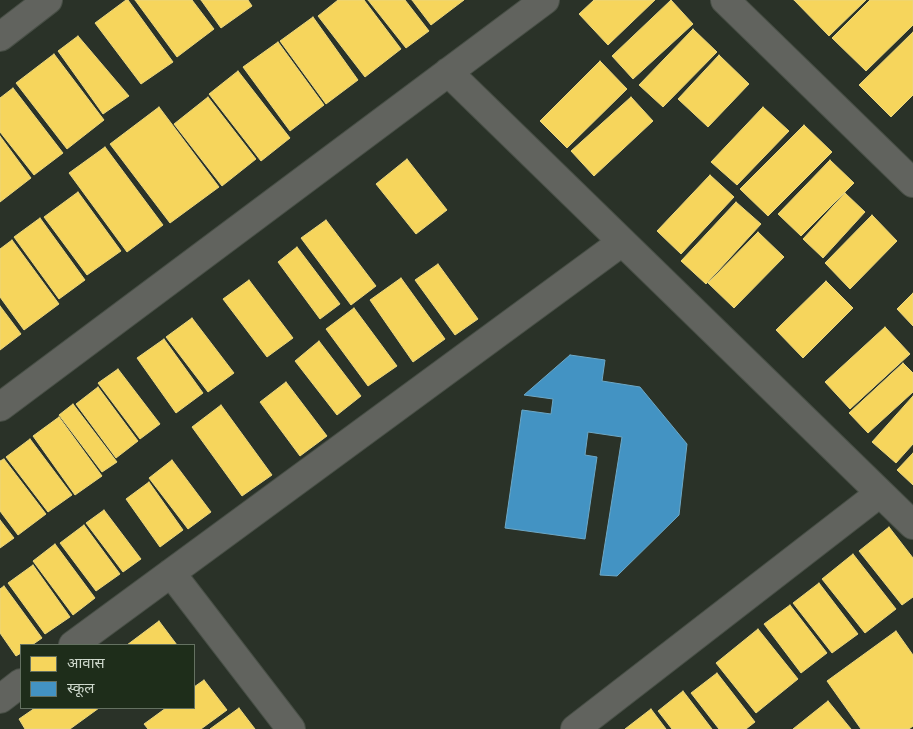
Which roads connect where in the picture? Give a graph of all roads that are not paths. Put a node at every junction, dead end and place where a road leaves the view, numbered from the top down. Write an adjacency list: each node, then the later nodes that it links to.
1 (48, 0): 4 (street)
2 (545, 0): 5 (street)
3 (725, 0): 6 (street)
4 (0, 37)
5 (448, 72): 7 (street); 8 (street)
6 (913, 183)
7 (622, 242): 9 (street); 11 (street)
8 (0, 407)
9 (880, 493): 10 (street); 16 (street)
10 (913, 525)
11 (171, 573): 12 (street); 15 (street)
12 (74, 644)
13 (20, 684): 14 (street)
14 (0, 699)
15 (291, 729)
16 (575, 729)

